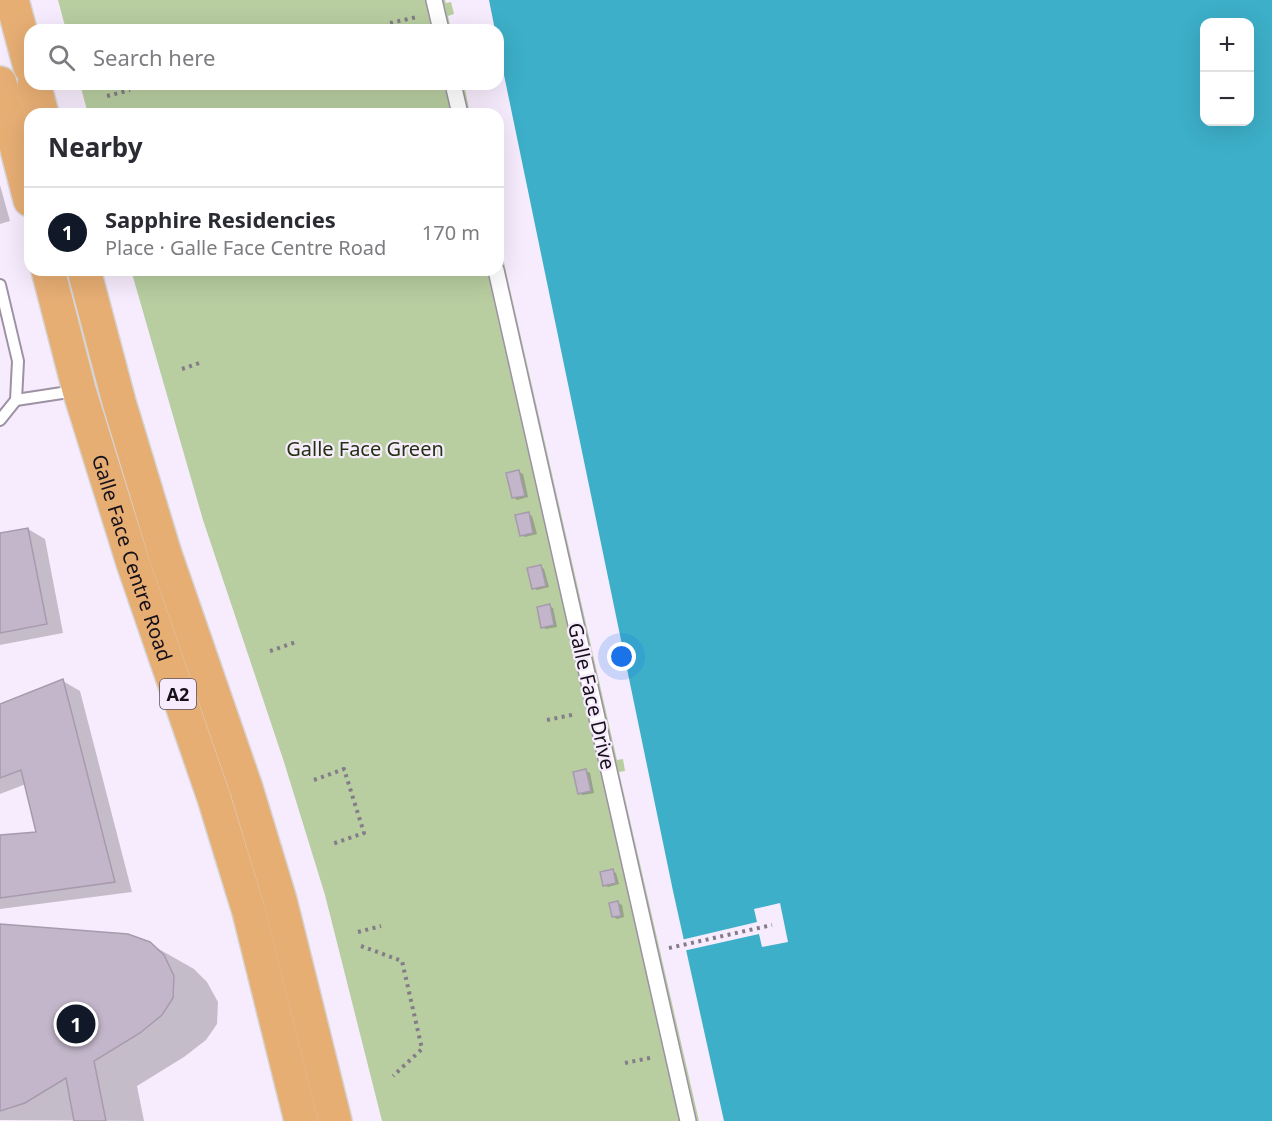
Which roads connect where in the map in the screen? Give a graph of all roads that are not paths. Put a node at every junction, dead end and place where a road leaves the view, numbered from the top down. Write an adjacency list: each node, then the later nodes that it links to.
1 (12, 0): 4 (highway)
2 (434, 0): 3 (street)
3 (440, 24)
4 (24, 45)
5 (0, 83): 10 (highway)
6 (36, 90): 8 (highway)
7 (454, 90): 9 (street)
8 (40, 108)
9 (459, 108)
10 (24, 177)
11 (50, 276): 16 (highway, Galle Face Centre Road / A2)
12 (86, 276): 19 (highway, Galle Face Centre Road / A2)
13 (497, 276): 23 (street, Galle Face Drive)
14 (0, 285): 15 (lane)
15 (3, 310): 17 (lane)
16 (79, 390): 17 (lane); 20 (highway, Galle Face Centre Road / A2)
17 (16, 400): 18 (lane)
18 (0, 420)
19 (165, 554): 20 (highway); 22 (highway, Galle Face Centre Road / A2)
20 (133, 563): 21 (highway, Galle Face Centre Road / A2)
21 (301, 1121)
22 (335, 1121)
23 (688, 1121)

